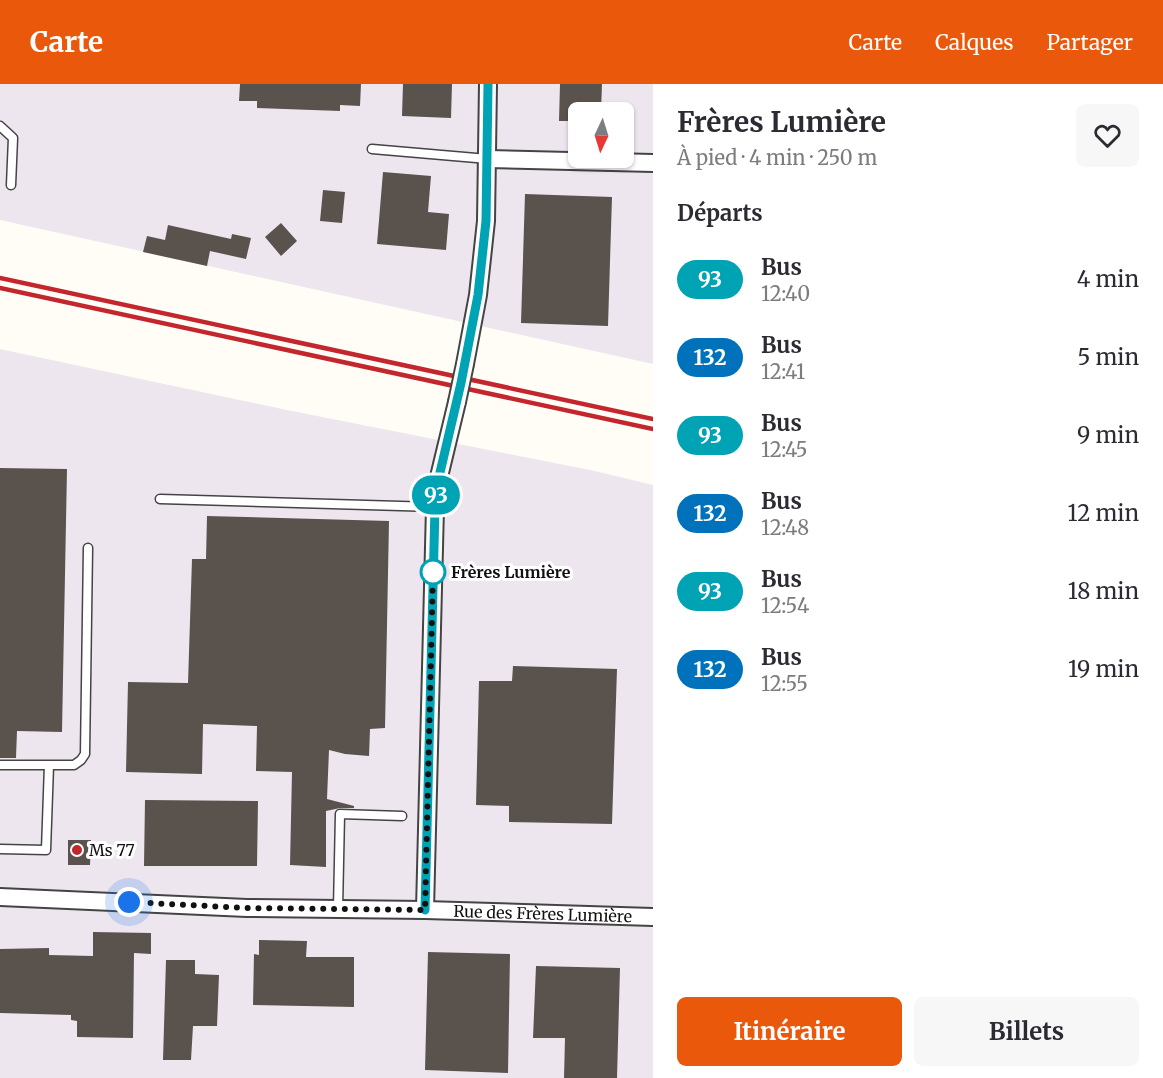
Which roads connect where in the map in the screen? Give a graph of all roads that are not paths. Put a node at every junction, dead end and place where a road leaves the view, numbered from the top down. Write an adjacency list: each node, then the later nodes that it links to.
1 (488, 84): 4 (street)
2 (0, 126): 6 (lane)
3 (372, 149): 4 (lane)
4 (488, 159): 5 (street); 8 (street, bridge)
5 (653, 163)
6 (11, 185)
7 (160, 498): 8 (lane)
8 (435, 507): 16 (street)
9 (88, 548): 11 (lane)
10 (0, 765): 11 (lane)
11 (49, 765): 13 (lane)
12 (402, 816): 15 (lane)
13 (0, 849)
14 (0, 897): 15 (street, Rue des Frères Lumière)
15 (338, 909): 16 (street, Rue des Frères Lumière)
16 (425, 910): 17 (street, Rue des Frères Lumière)
17 (653, 917)

